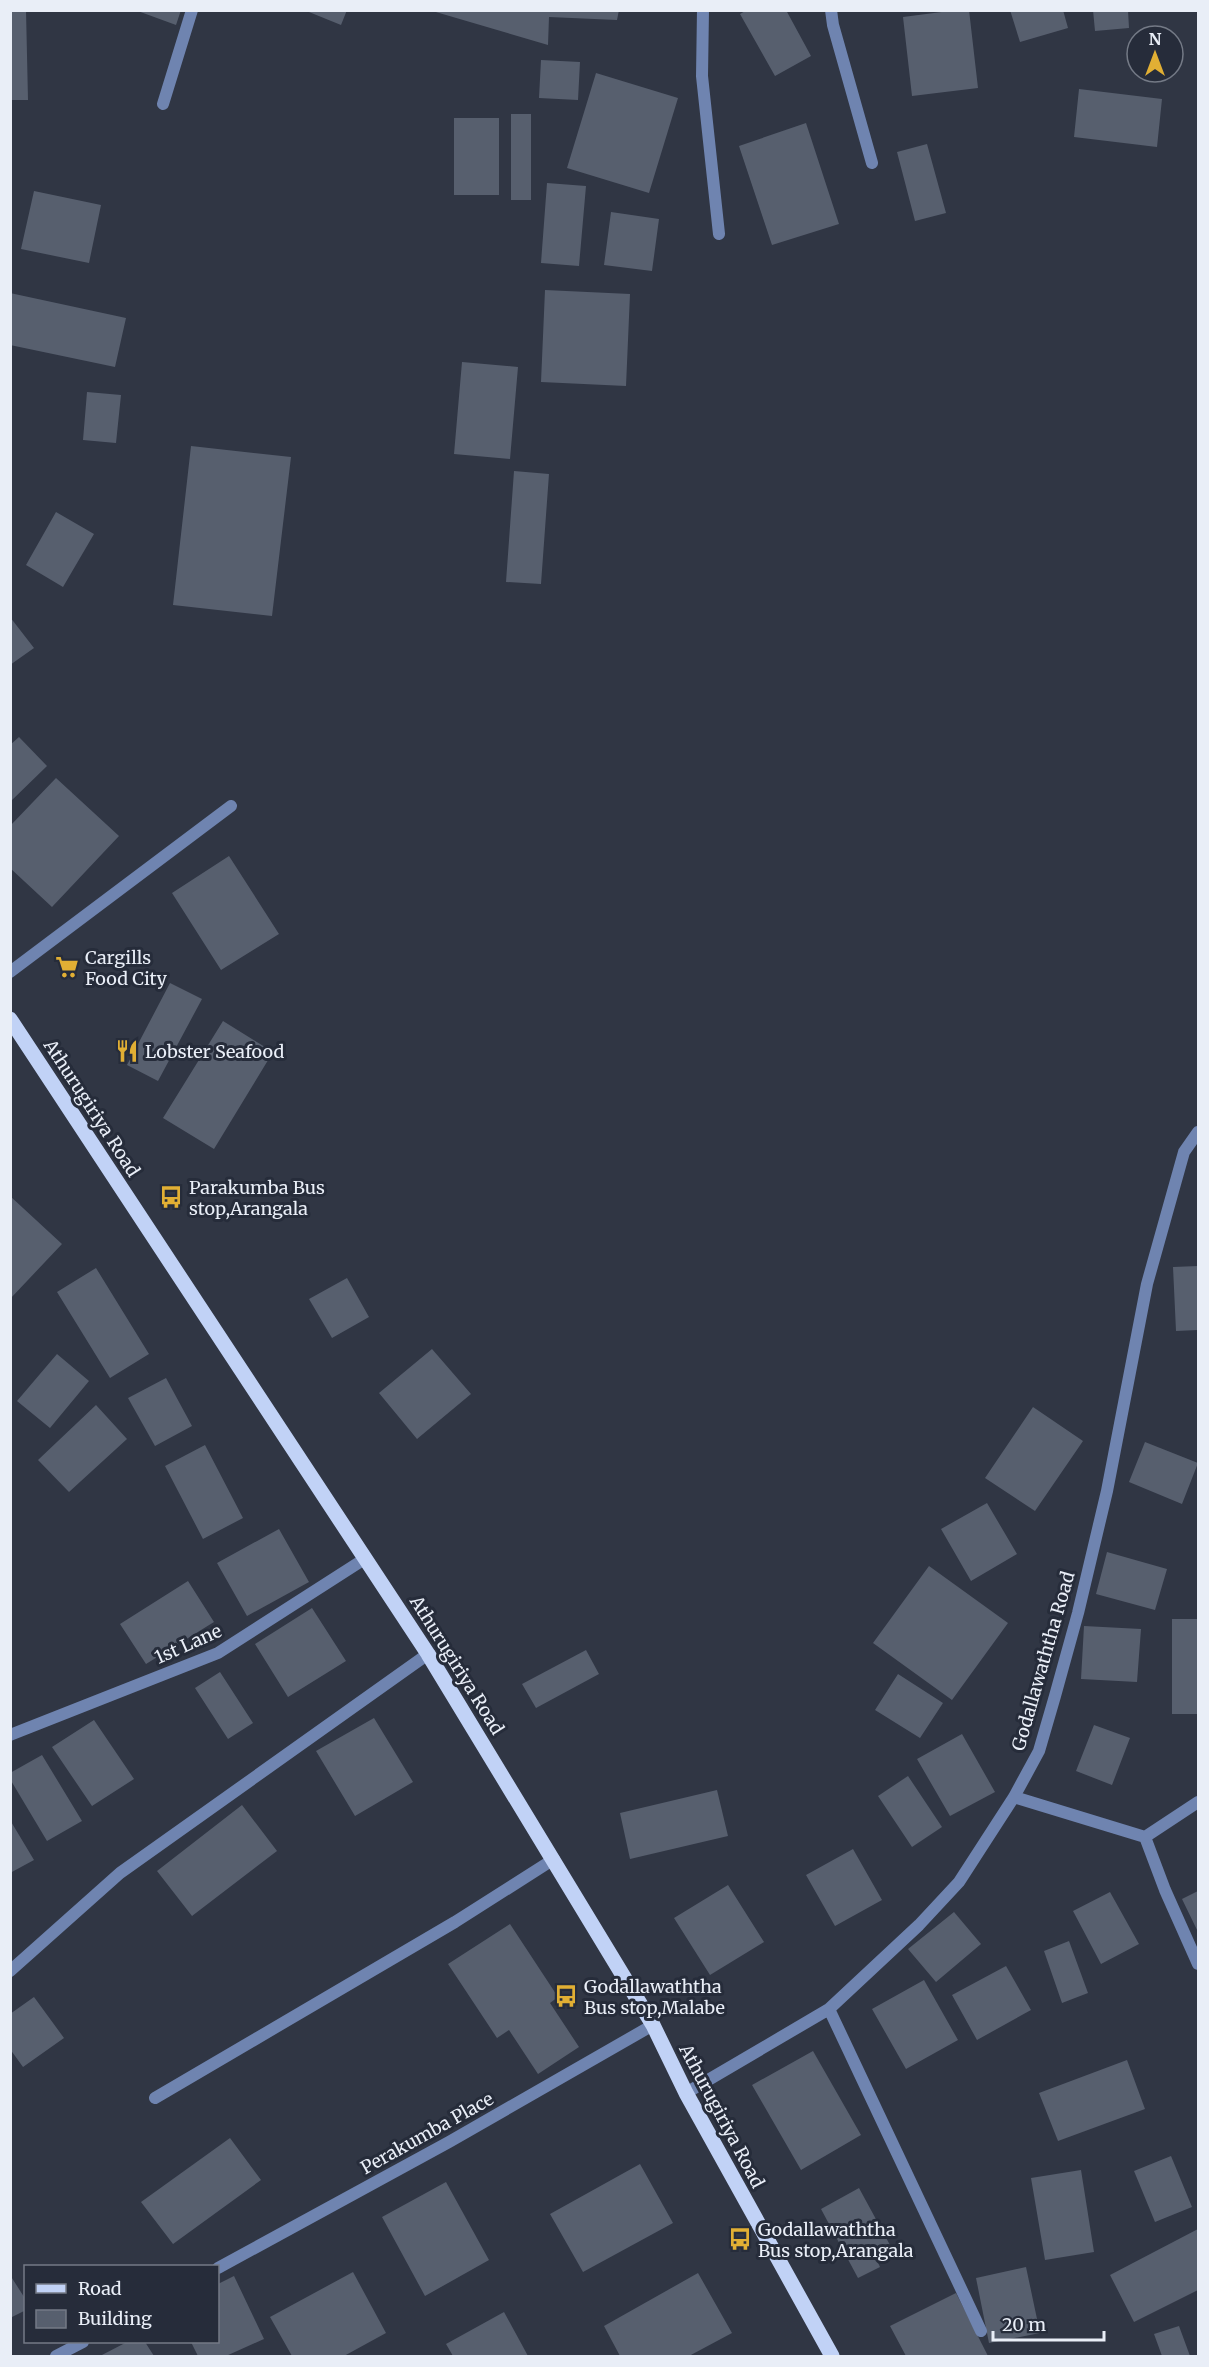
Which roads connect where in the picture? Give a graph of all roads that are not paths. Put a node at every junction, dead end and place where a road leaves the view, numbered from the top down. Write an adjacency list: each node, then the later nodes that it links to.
1 (192, 10): 4 (street)
2 (703, 10): 6 (street)
3 (831, 10): 5 (street)
4 (163, 104)
5 (872, 163)
6 (719, 234)
7 (231, 806): 8 (street)
8 (10, 972)
9 (10, 1018): 11 (main road, Athurugiriya Road)
10 (1198, 1132): 14 (street, Godallawaththa Road)
11 (366, 1558): 12 (main road, Athurugiriya Road); 13 (street, 1st Lane)
12 (428, 1654): 17 (main road, Athurugiriya Road); 19 (street)
13 (10, 1735)
14 (1014, 1797): 16 (street); 20 (street, Godallawaththa Road)
15 (1198, 1802): 16 (street)
16 (1145, 1837): 18 (street)
17 (554, 1859): 21 (main road, Athurugiriya Road); 23 (street)
18 (1198, 1964)
19 (10, 1971)
20 (829, 2009): 22 (street, Godallawaththa Road); 25 (street)
21 (653, 2025): 22 (main road, Athurugiriya Road); 24 (street, Perakumba Place)
22 (686, 2093): 28 (main road, Athurugiriya Road)
23 (155, 2098)
24 (219, 2267)
25 (981, 2331)
26 (81, 2343): 27 (street)
27 (56, 2356)
28 (832, 2356)

